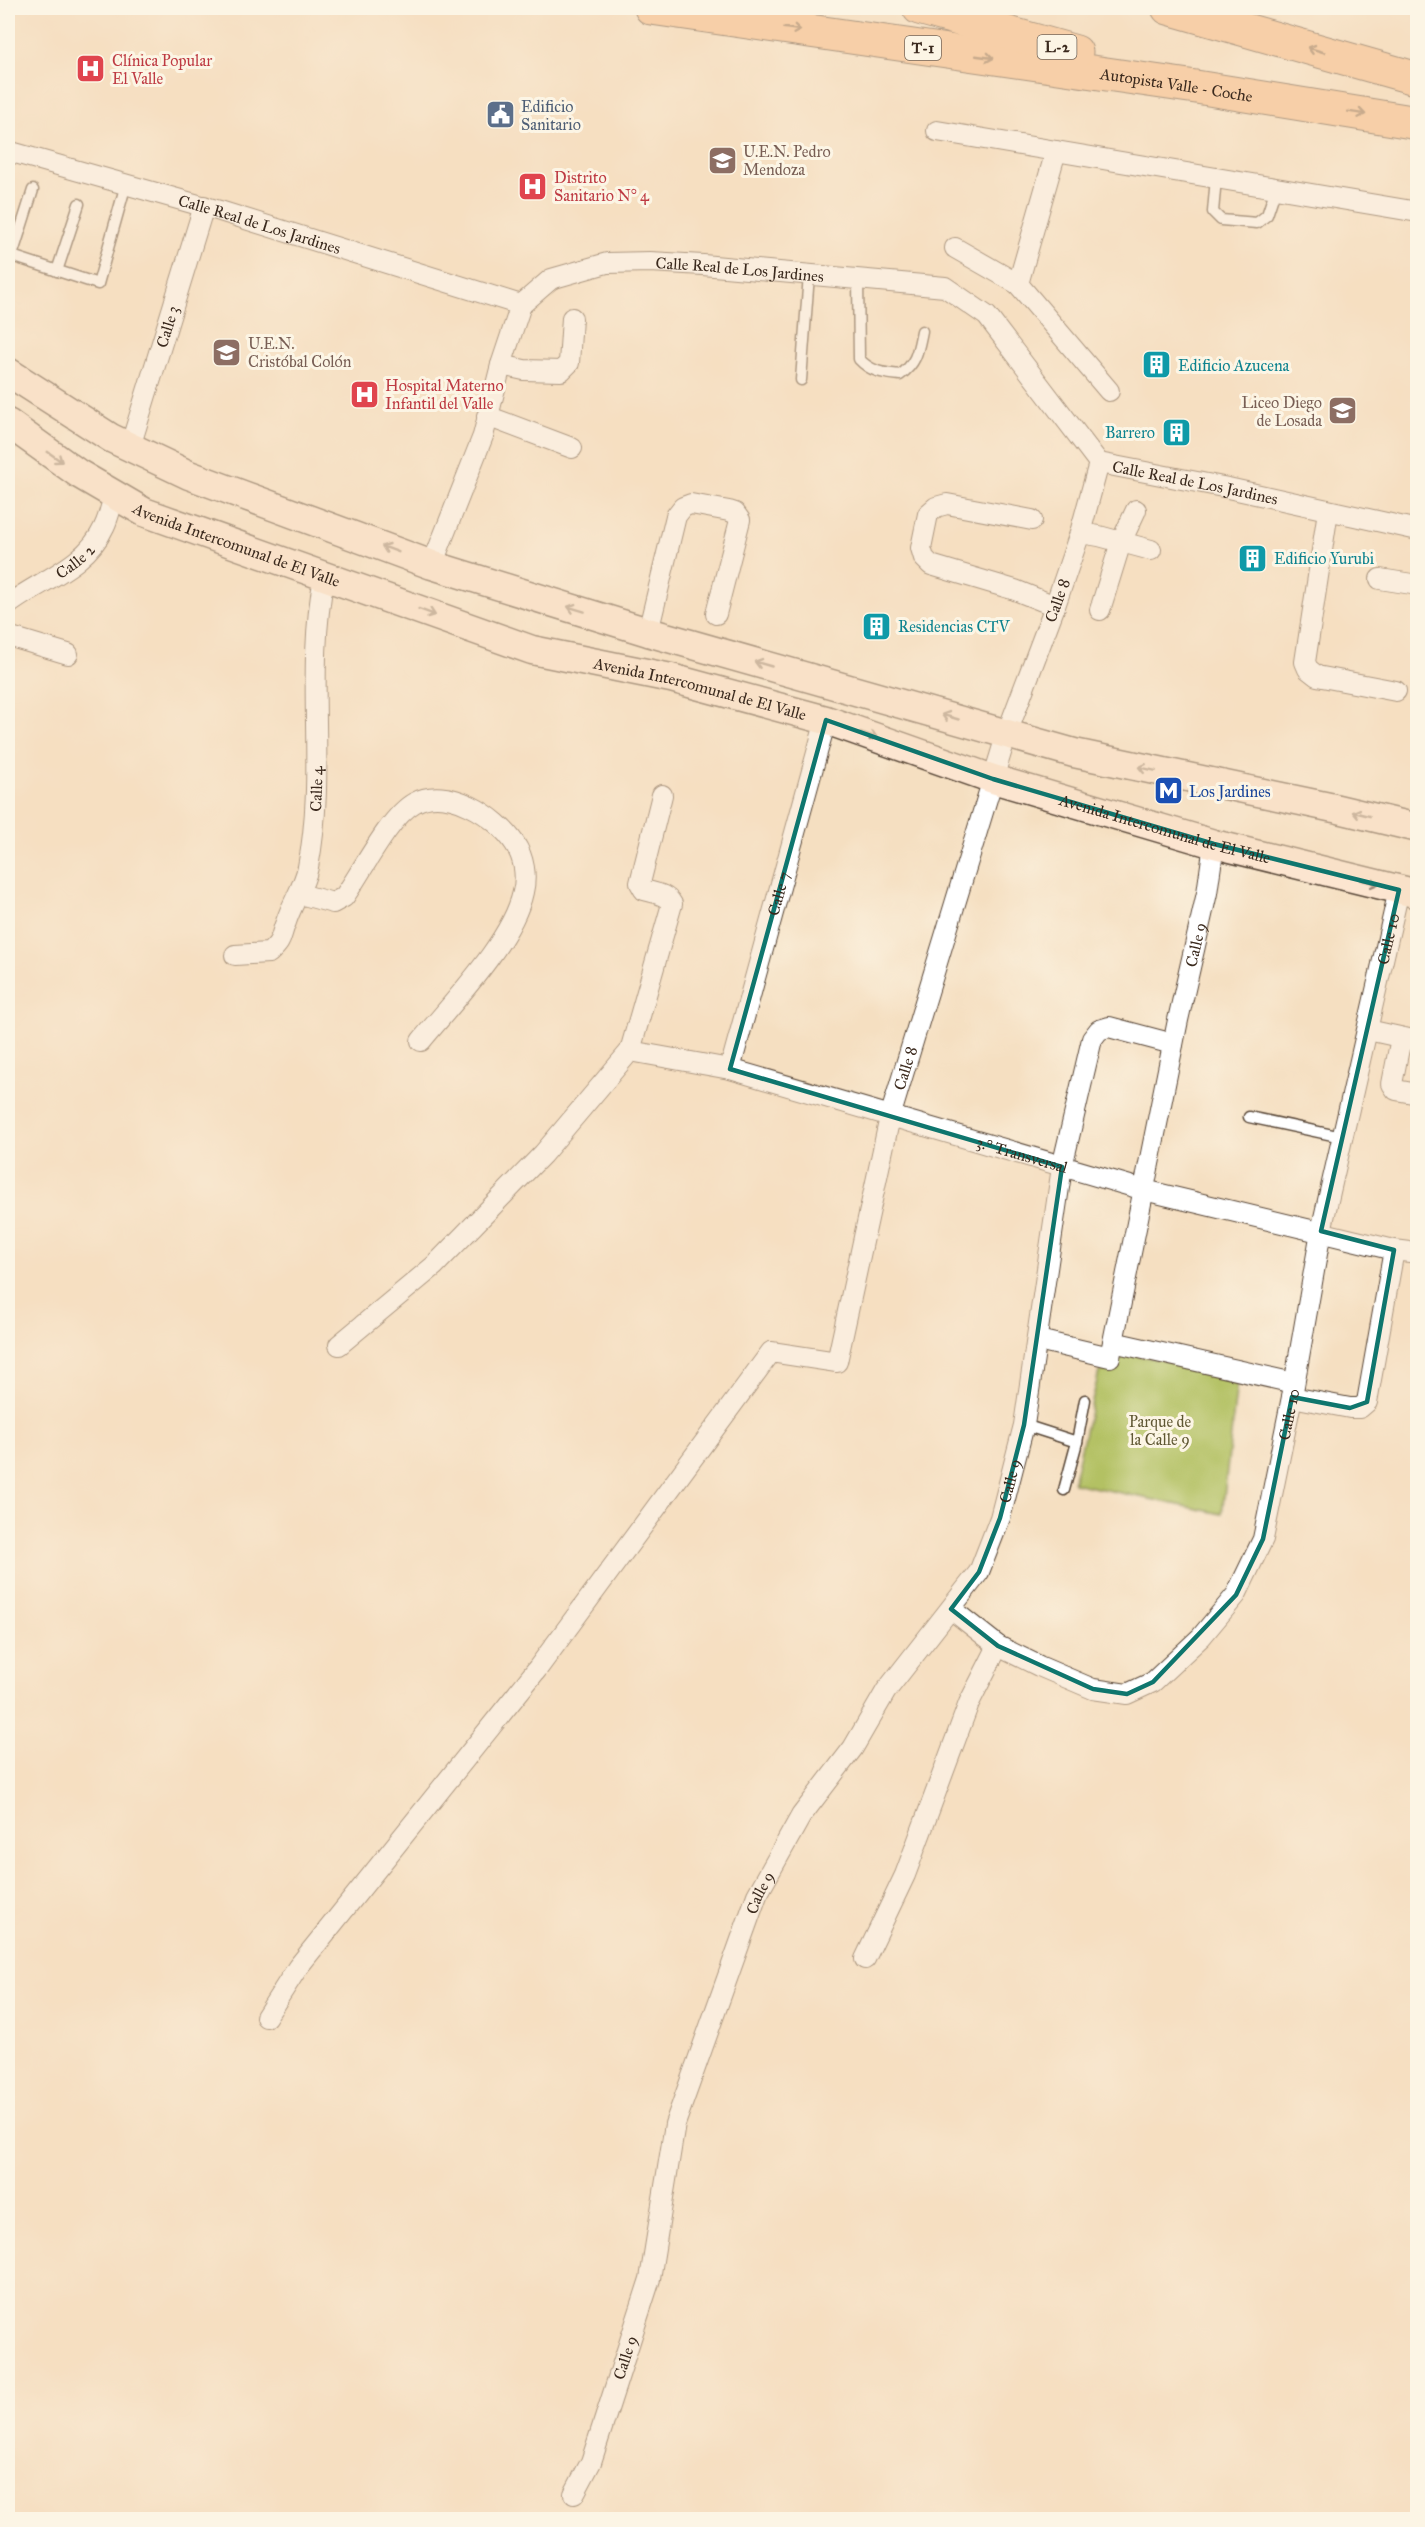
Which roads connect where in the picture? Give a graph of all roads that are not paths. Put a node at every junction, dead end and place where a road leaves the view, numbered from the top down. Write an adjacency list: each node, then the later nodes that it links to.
1 (651, 8): 6 (highway, Autopista Valle - Coche / T-1, one-way to 6)
2 (919, 8): 6 (highway, L-2)
3 (1168, 8): 4 (highway, one-way to 3)
4 (1372, 66): 5 (highway); 7 (highway)
5 (1418, 79)
6 (1196, 87): 7 (highway, Autopista Valle - Coche / T-1, one-way to 7)
7 (1405, 121)
8 (937, 131): 10 (street)
9 (8, 151): 12 (street, Calle Real de Los Jardines)
10 (1056, 151): 11 (street); 22 (street)
11 (1216, 178): 13 (street); 13 (lane)
12 (126, 184): 16 (street, Calle Real de Los Jardines); 19 (lane)
13 (1276, 188): 17 (street)
14 (33, 190): 19 (lane)
15 (79, 204): 19 (lane)
16 (204, 206): 23 (street, Calle Real de Los Jardines); 32 (street, Calle 3)
17 (1418, 212)
18 (956, 248): 22 (street)
19 (57, 271)
20 (809, 275): 21 (street, Calle Real de Los Jardines); 23 (street, Calle Real de Los Jardines); 28 (lane)
21 (858, 279): 25 (lane); 34 (street, Calle Real de Los Jardines)
22 (1018, 284): 29 (street)
23 (521, 305): 26 (street)
24 (572, 318): 26 (street)
25 (922, 331)
26 (501, 365): 30 (street)
27 (8, 372): 32 (main road)
28 (801, 380)
29 (1109, 392)
30 (487, 416): 33 (street); 43 (street)
31 (8, 423): 35 (main road, Avenida Intercomunal de El Valle, one-way to 35)
32 (130, 447): 43 (main road, one-way to 32)
33 (572, 448)
34 (1099, 463): 37 (street, Calle Real de Los Jardines); 40 (street, Calle 8)
35 (114, 496): 44 (main road, Avenida Intercomunal de El Valle); 47 (street, Calle 2)
36 (1136, 510): 41 (street)
37 (1328, 511): 39 (street, Calle Real de Los Jardines); 54 (street)
38 (1032, 520): 48 (street)
39 (1418, 530)
40 (1080, 533): 41 (street); 48 (street, Calle 8)
41 (1121, 542): 42 (street); 49 (street)
42 (1151, 550)
43 (432, 565): 51 (main road, one-way to 43)
44 (324, 578): 55 (main road, Avenida Intercomunal de El Valle, one-way to 55); 62 (street, Calle 4)
45 (1380, 579): 46 (street)
46 (1418, 585)
47 (8, 605)
48 (1056, 606): 56 (street, Calle 8)
49 (1100, 610)
50 (717, 614): 51 (street)
51 (648, 632): 56 (main road, one-way to 51)
52 (8, 636): 53 (street)
53 (68, 654)
54 (1396, 691)
55 (826, 720): 57 (main road, Avenida Intercomunal de El Valle, one-way to 57); 69 (street, Calle 7)
56 (1007, 733): 57 (street, Calle 8); 59 (main road, one-way to 56)
57 (993, 778): 60 (main road, Avenida Intercomunal de El Valle); 71 (street, Calle 8)
58 (662, 795): 68 (street)
59 (1418, 828)
60 (1214, 844): 61 (main road, Avenida Intercomunal de El Valle, one-way to 61); 67 (street, Calle 9)
61 (1408, 892): 64 (street, Calle 10)
62 (300, 894): 63 (street, Calle 4); 66 (street)
63 (235, 954)
64 (1368, 1030): 65 (street); 73 (street, Calle 10)
65 (1409, 1040): 70 (street)
66 (421, 1041)
67 (1173, 1044): 74 (street, Calle 9); 75 (street, Calle 9)
68 (630, 1051): 69 (street, 3.° Transversal); 81 (street)
69 (730, 1069): 71 (street, 3.° Transversal)
70 (1418, 1094)
71 (890, 1117): 74 (street, 3.° Transversal); 90 (street, Calle 8)
72 (1249, 1117): 73 (lane)
73 (1342, 1137): 76 (street, Calle 10)
74 (1062, 1167): 75 (street, 3.° Transversal); 79 (street, Calle 9)
75 (1144, 1190): 76 (street, 3.° Transversal); 80 (street, Calle 9)
76 (1321, 1231): 77 (street, 3.° Transversal); 82 (street, Calle 10)
77 (1394, 1250): 78 (street, 3.° Transversal); 82 (street)
78 (1418, 1253)
79 (1038, 1340): 80 (street); 84 (street, Calle 9)
80 (1113, 1342): 82 (street)
81 (339, 1345)
82 (1293, 1390): 88 (street, Calle 10)
83 (1085, 1400): 85 (lane)
84 (1024, 1425): 85 (lane); 87 (street, Calle 9)
85 (1077, 1442): 86 (lane)
86 (1064, 1490)
87 (951, 1609): 88 (street, Calle 10); 91 (street, Calle 9)
88 (998, 1646): 89 (street)
89 (865, 1959)
90 (266, 2017)
91 (574, 2494)

